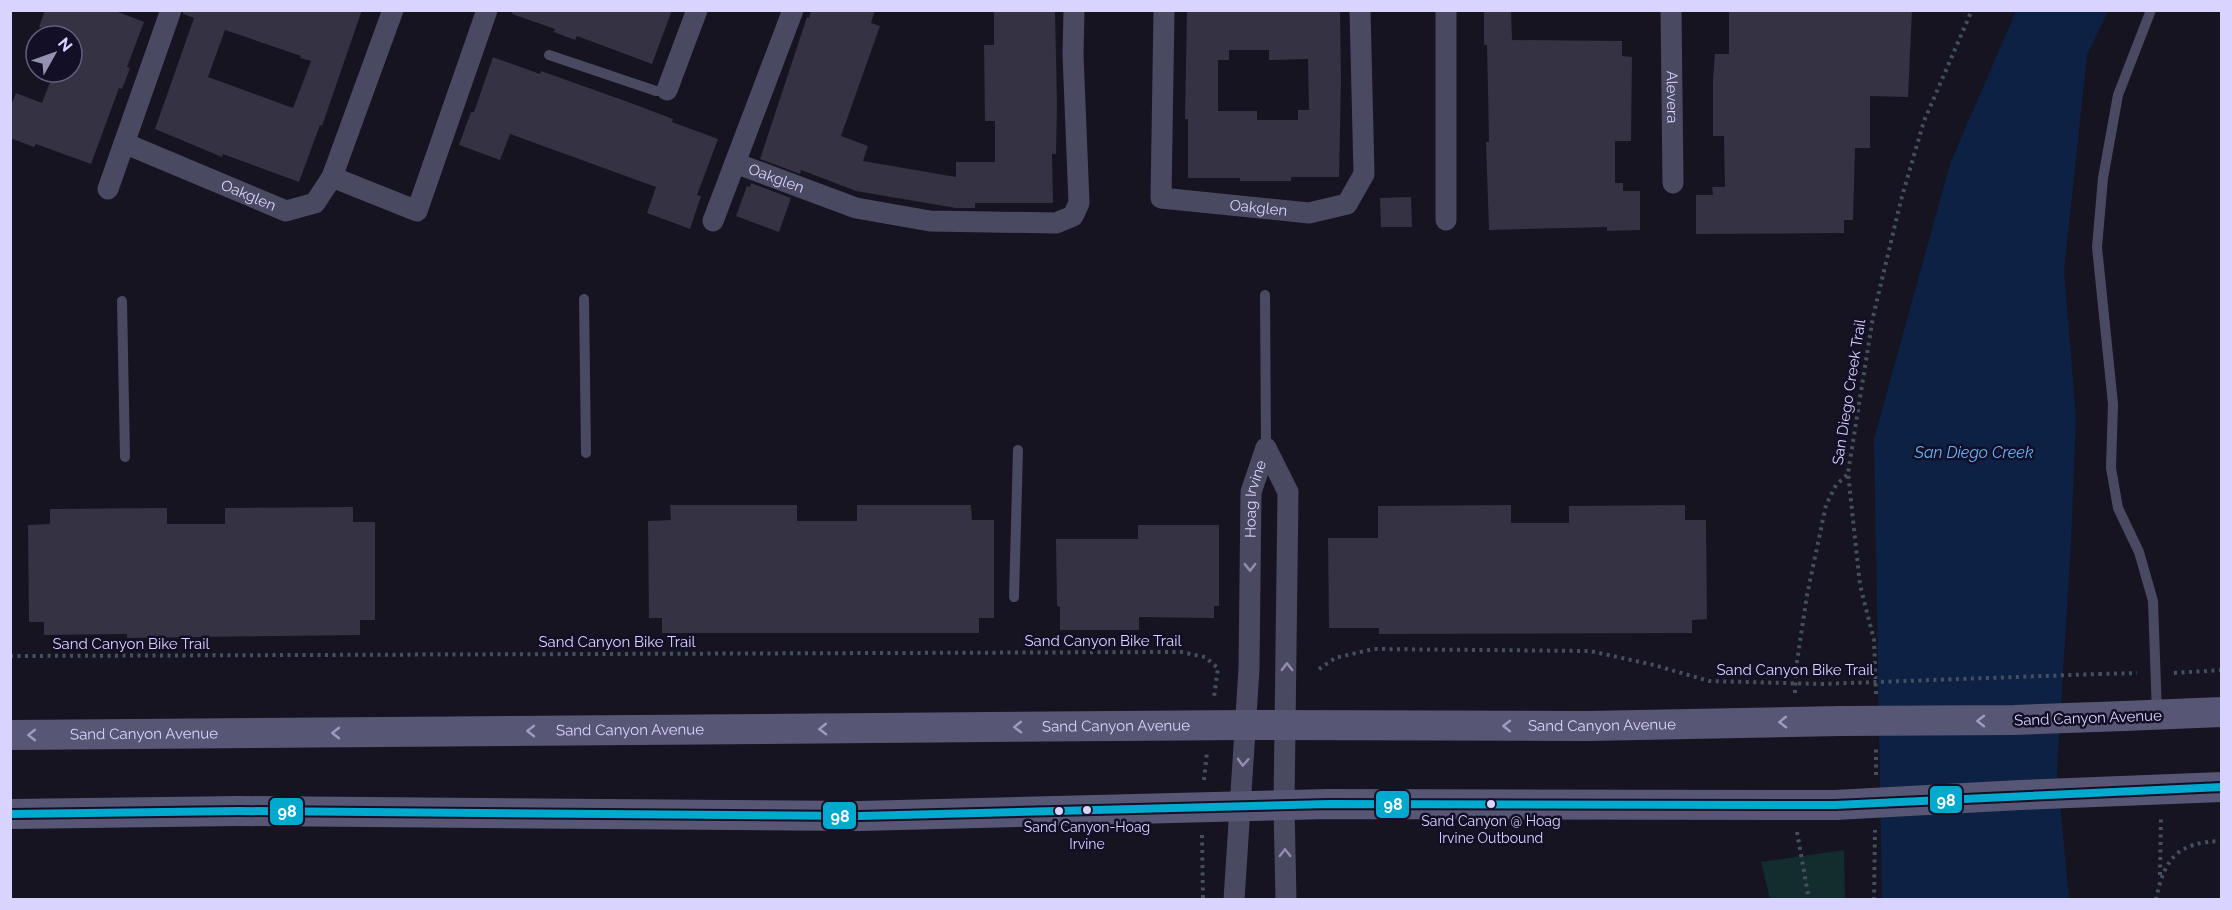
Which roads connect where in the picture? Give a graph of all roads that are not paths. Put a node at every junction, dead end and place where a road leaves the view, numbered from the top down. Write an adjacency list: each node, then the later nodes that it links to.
1 (171, 10): 14 (street)
2 (393, 10): 16 (street, Oakglen)
3 (487, 10): 16 (street)
4 (697, 10): 13 (street)
5 (793, 10): 15 (street, Oakglen)
6 (1074, 10): 15 (street, Oakglen)
7 (1164, 10): 8 (street, Oakglen)
8 (1360, 10)
9 (1446, 10): 19 (street)
10 (1671, 10): 17 (street, Alevera)
11 (2151, 10): 30 (lane)
12 (549, 55): 13 (lane)
13 (667, 90)
14 (124, 143): 16 (street, Oakglen); 18 (street)
15 (735, 163): 20 (street, Oakglen)
16 (332, 177)
17 (1673, 183)
18 (108, 189)
19 (1446, 220)
20 (713, 221)
21 (1264, 295): 24 (lane)
22 (584, 299): 26 (lane)
23 (122, 301): 27 (lane)
24 (1266, 448): 31 (street, Hoag Irvine, one-way to 31); 32 (street, Hoag Irvine, one-way to 24)
25 (1018, 450): 28 (lane)
26 (586, 453)
27 (125, 457)
28 (1014, 597)
29 (2222, 712): 30 (main road, Sand Canyon Avenue)
30 (2157, 716): 32 (main road, Sand Canyon Avenue, one-way to 32, bridge)
31 (1245, 724): 32 (main road, Sand Canyon Avenue); 33 (main road, Sand Canyon Avenue, one-way to 33); 36 (street, Hoag Irvine, one-way to 36)
32 (1287, 726): 35 (street, Hoag Irvine)
33 (10, 735)
34 (2222, 787): 35 (main road, bridge)
35 (1284, 806): 36 (main road); 39 (street, Hoag Irvine, one-way to 35)
36 (1241, 807): 37 (main road); 38 (street, Hoag Irvine)
37 (10, 813)
38 (1234, 900)
39 (1286, 900)

